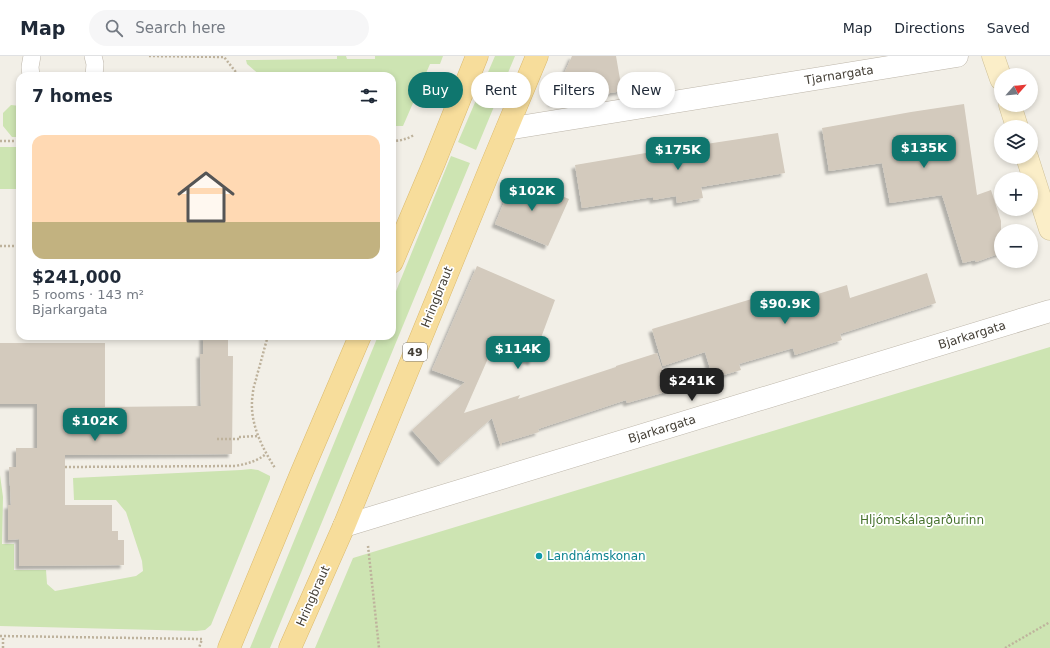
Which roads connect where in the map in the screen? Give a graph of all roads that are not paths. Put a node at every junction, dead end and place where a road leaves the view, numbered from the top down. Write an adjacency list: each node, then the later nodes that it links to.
1 (32, 56): 8 (lane)
2 (93, 56): 9 (lane)
3 (477, 56): 13 (main road)
4 (538, 56): 10 (main road, Hringbraut / 49)
5 (957, 56): 10 (street, Tjarnargata)
6 (994, 56): 7 (street)
7 (998, 68)
8 (31, 72)
9 (94, 72)
10 (507, 129): 16 (main road, Hringbraut / 49)
11 (1028, 164): 12 (street)
12 (1050, 229)
13 (396, 253)
14 (1050, 312): 16 (street, Bjarkargata)
15 (358, 340): 17 (main road)
16 (344, 526): 18 (main road, Hringbraut / 49)
17 (229, 648)
18 (290, 648)

